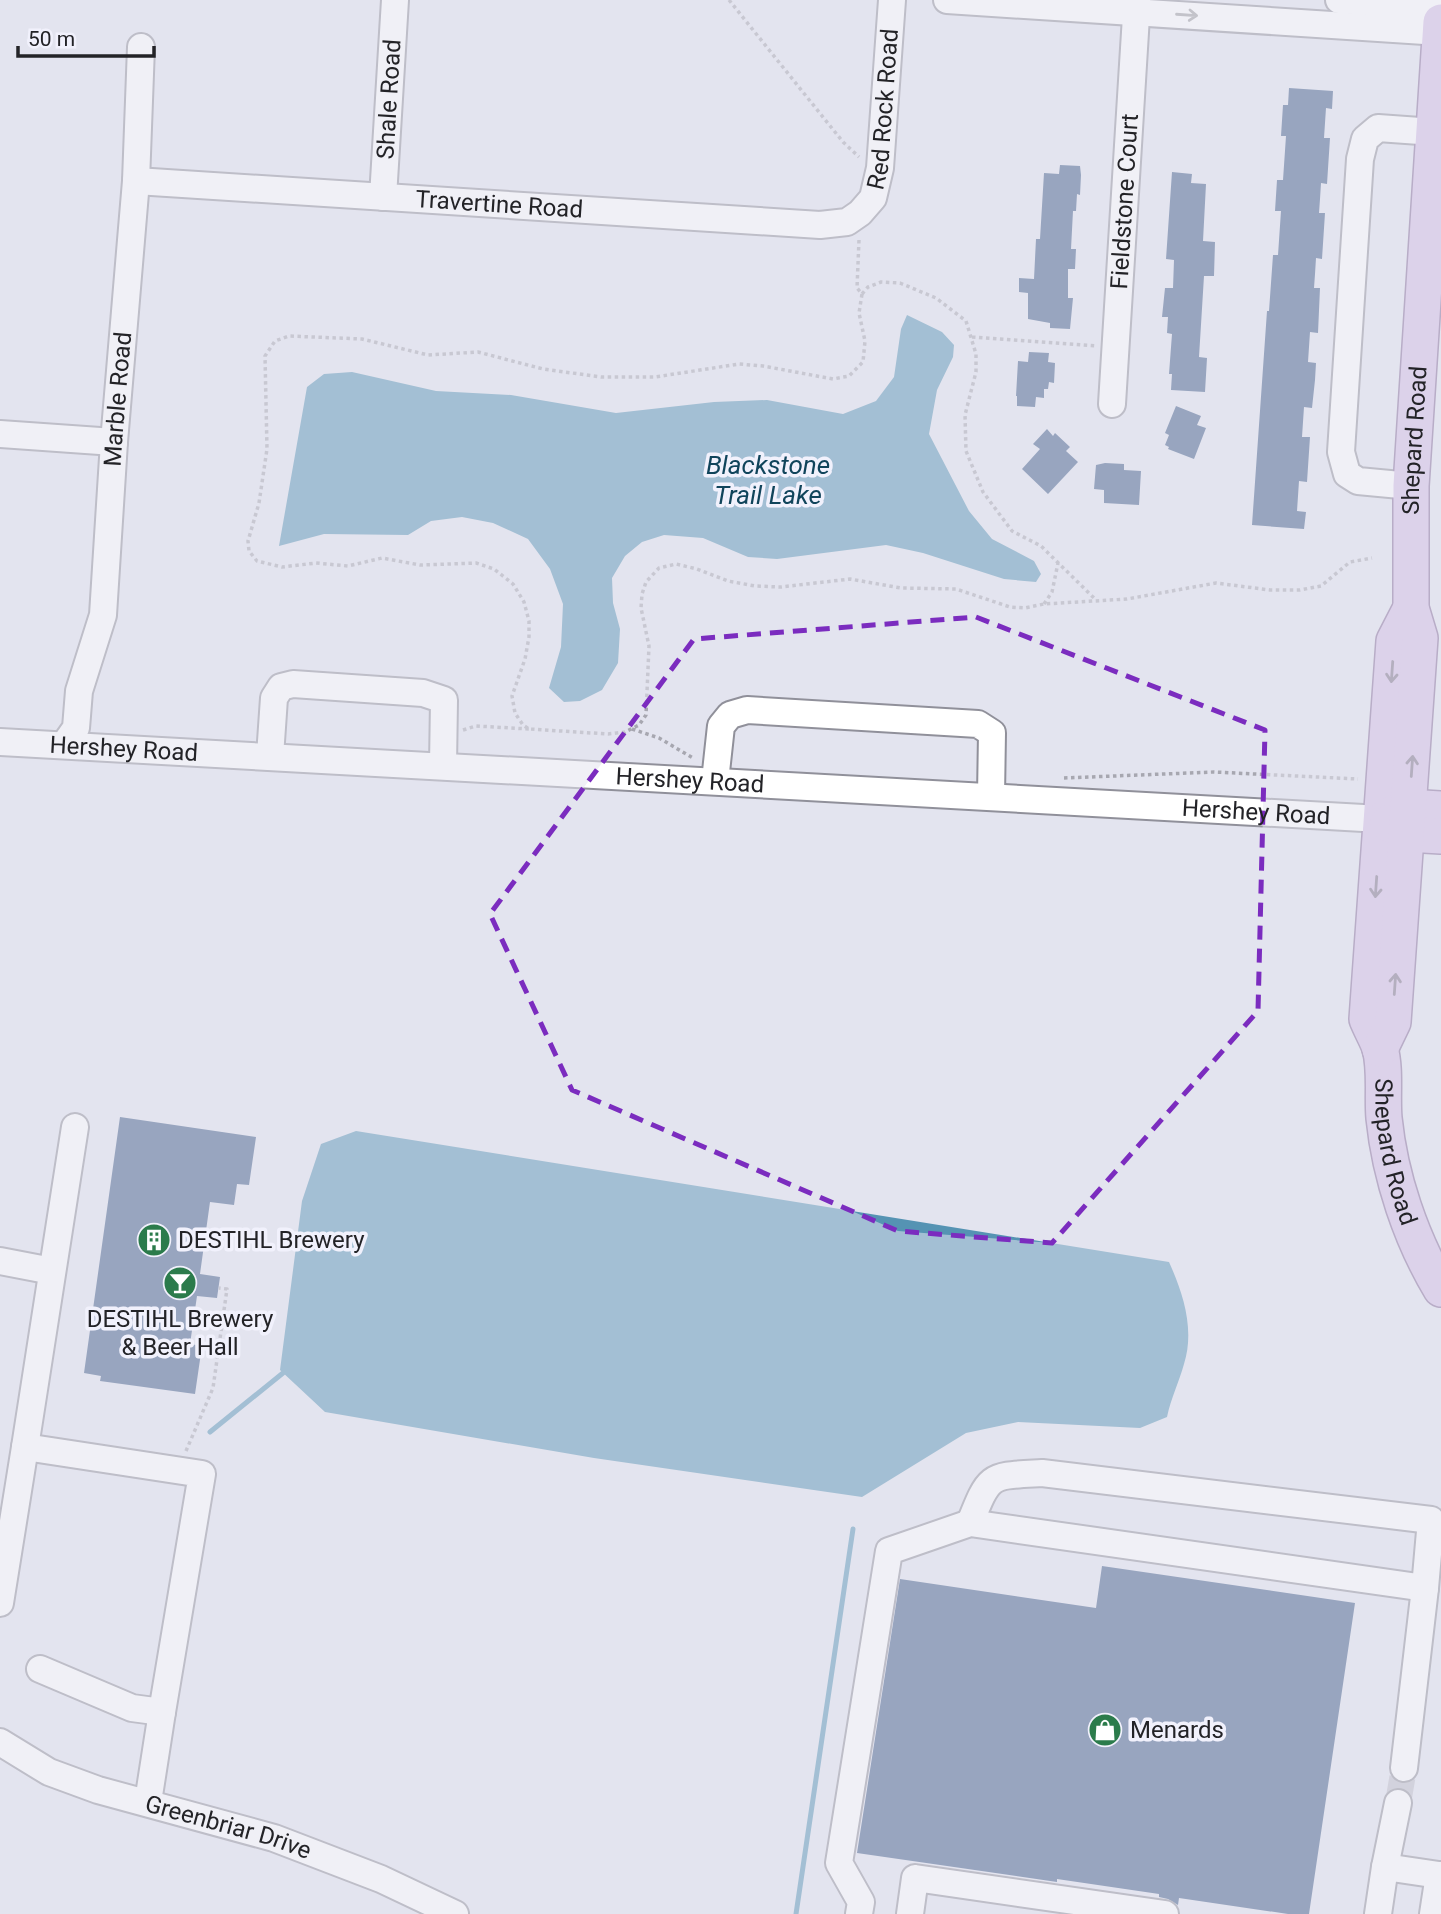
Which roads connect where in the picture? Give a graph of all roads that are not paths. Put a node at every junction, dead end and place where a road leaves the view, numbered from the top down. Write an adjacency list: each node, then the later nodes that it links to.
1 (395, 0): 12 (street, Shale Road)
2 (892, 0): 13 (street, Red Rock Road)
3 (947, 0): 5 (street)
4 (1339, 0): 6 (street)
5 (1137, 6): 8 (street, one-way to 8); 14 (street, Fieldstone Court)
6 (1441, 7)
7 (1441, 22): 8 (main road, Shepard Road)
8 (1440, 32): 10 (main road, Shepard Road)
9 (141, 47): 11 (street, Marble Road)
10 (1434, 132): 17 (main road, Shepard Road); 17 (street)
11 (136, 181): 12 (street, Travertine Road); 16 (street, Marble Road)
12 (383, 197): 13 (street, Travertine Road)
13 (860, 225)
14 (1112, 404)
15 (0, 433): 16 (street)
16 (114, 442): 19 (street, Marble Road)
17 (1411, 485): 24 (main road, Shepard Road)
18 (0, 742): 19 (street, Hershey Road)
19 (64, 745): 20 (street, Hershey Road)
20 (270, 756): 21 (street, Hershey Road); 21 (street)
21 (443, 766): 22 (street, Hershey Road)
22 (715, 781): 23 (street, Hershey Road); 23 (street)
23 (991, 796): 24 (street, Hershey Road)
24 (1409, 817): 25 (main road, Hershey Road); 29 (main road, Shepard Road)
25 (1441, 836)
26 (75, 1127): 28 (street)
27 (0, 1261): 28 (street)
28 (52, 1271): 30 (street)
29 (1441, 1289)
30 (25, 1447): 33 (street); 35 (street)
31 (970, 1523): 32 (street); 32 (street); 44 (street)
32 (1425, 1588): 37 (street)
33 (0, 1603)
34 (40, 1669): 35 (street)
35 (162, 1712): 38 (street)
36 (0, 1742): 38 (street, Greenbriar Drive)
37 (1404, 1768)
38 (148, 1802): 43 (street, Greenbriar Drive)
39 (1398, 1803): 40 (street)
40 (1385, 1867): 41 (street); 42 (street)
41 (1440, 1875): 47 (street)
42 (1374, 1910)
43 (455, 1914)
44 (859, 1914)
45 (910, 1914): 46 (street)
46 (1166, 1914)
47 (1433, 1914)

